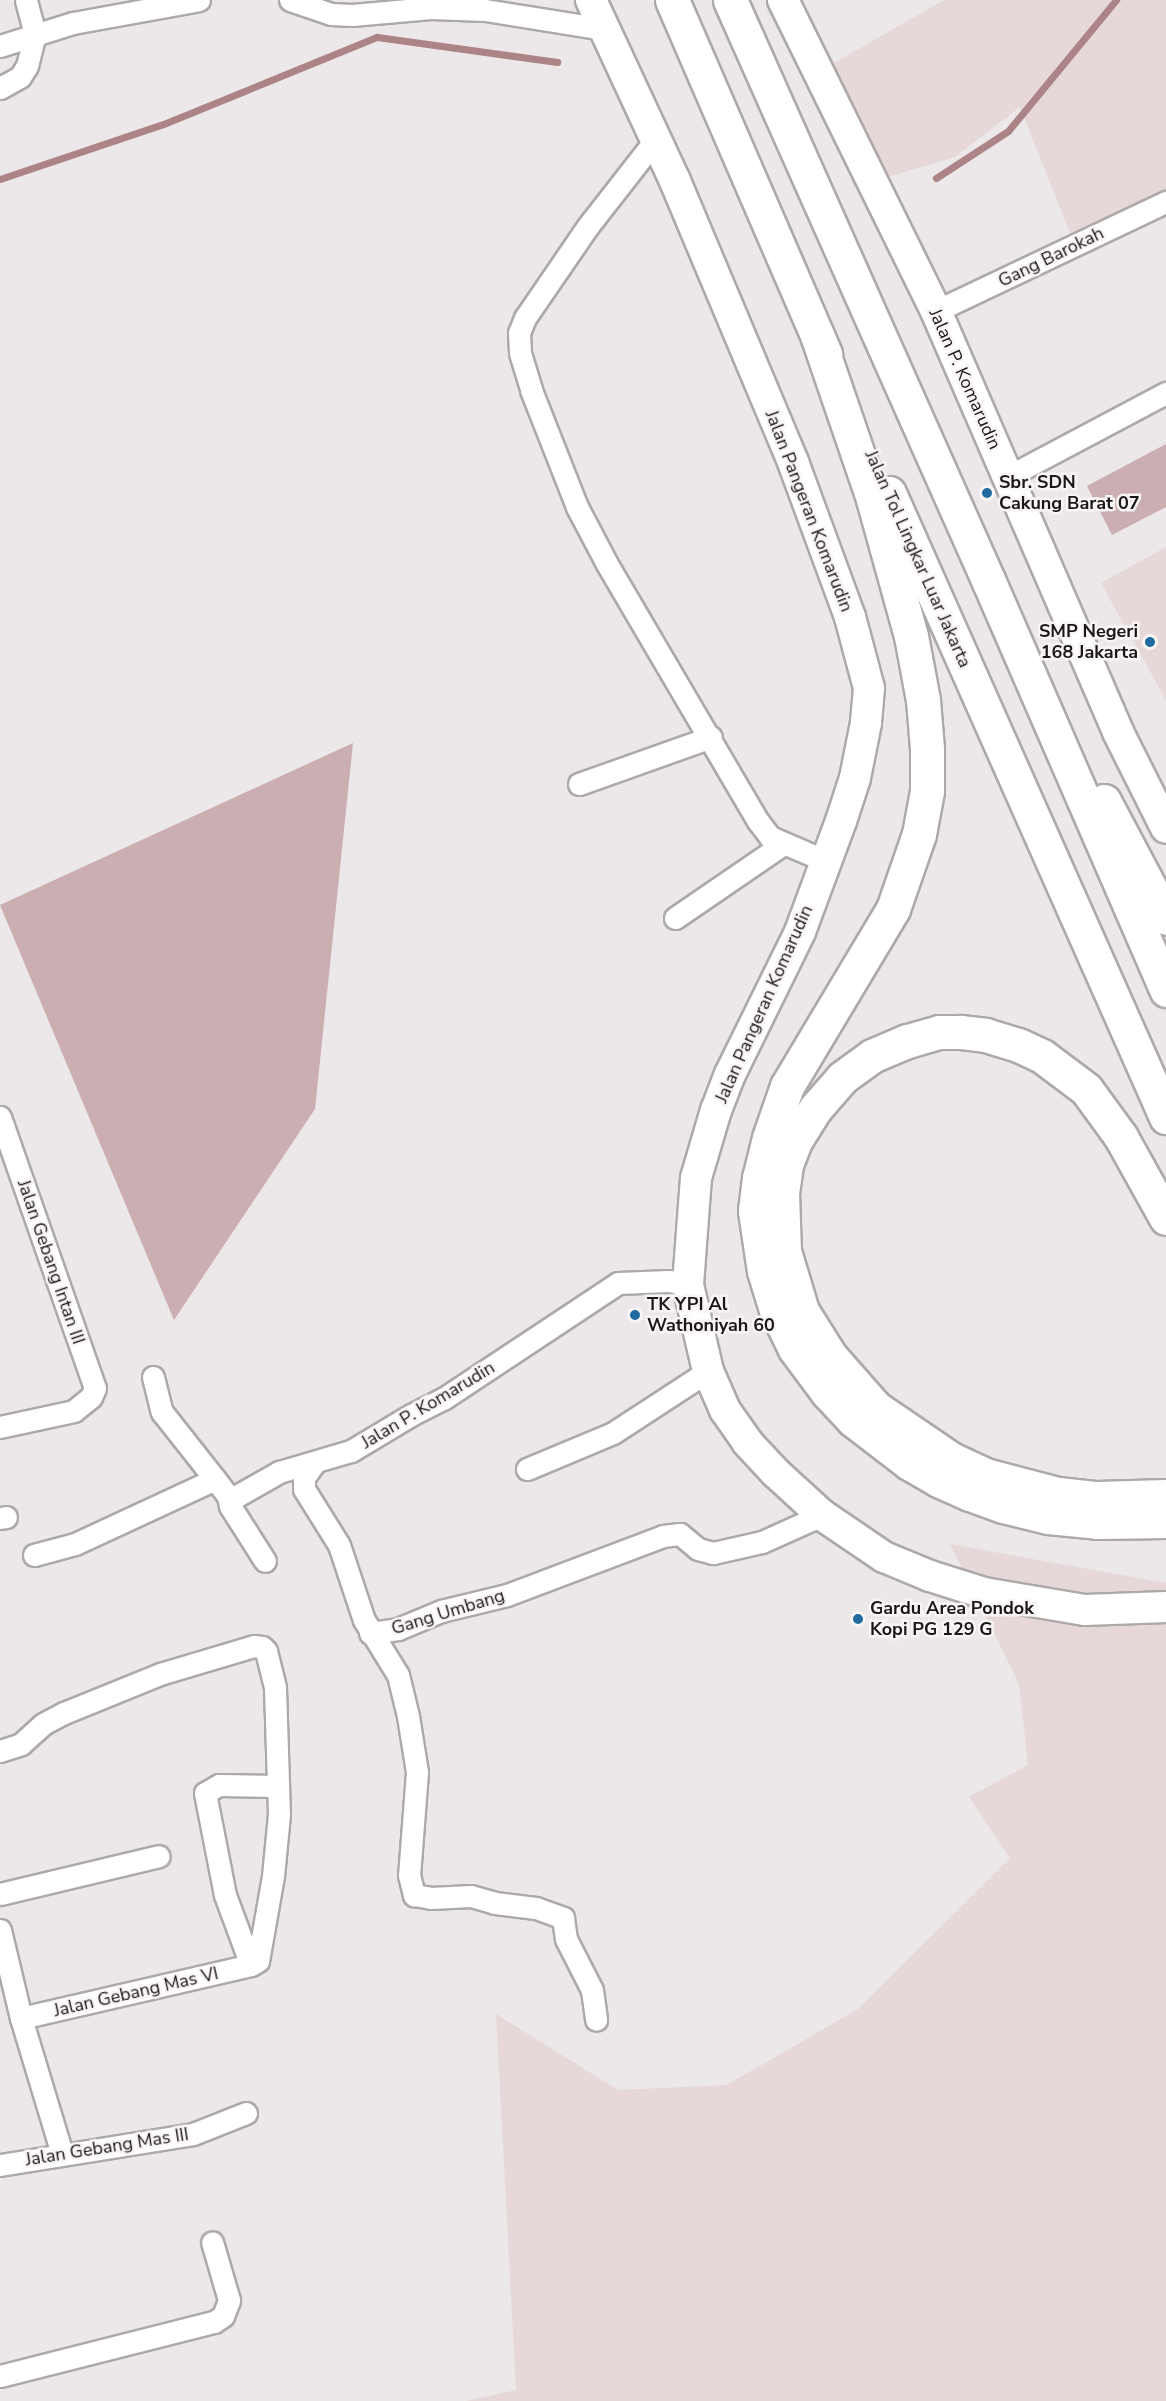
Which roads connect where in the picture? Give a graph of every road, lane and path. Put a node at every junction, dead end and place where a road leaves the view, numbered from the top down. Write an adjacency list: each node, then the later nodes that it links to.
1 (26, 0): 9 (street)
2 (199, 0): 9 (street)
3 (290, 0): 8 (street)
4 (591, 0): 8 (street, Jalan Pangeran Komarudin)
5 (672, 0): 15 (highway, Jalan Tol Lingkar Luar Jakarta)
6 (730, 0): 18 (highway)
7 (783, 0): 14 (street, Jalan P. Komarudin)
8 (605, 32): 12 (street, Jalan Pangeran Komarudin)
9 (35, 34): 10 (street); 11 (street)
10 (0, 46)
11 (0, 88)
12 (654, 135): 19 (street); 23 (street, Jalan Pangeran Komarudin)
13 (1166, 202): 14 (street, Gang Barokah)
14 (936, 311): 17 (street, Jalan P. Komarudin)
15 (817, 334): 28 (highway, Jalan Tol Lingkar Luar Jakarta); 40 (highway)
16 (1166, 393): 17 (street)
17 (1009, 476): 21 (street, Jalan P. Komarudin)
18 (989, 582): 25 (highway); 26 (highway)
19 (711, 737): 20 (street); 22 (street)
20 (579, 784)
21 (1166, 828)
22 (783, 844): 23 (street); 24 (street)
23 (826, 861): 30 (street, Jalan Pangeran Komarudin)
24 (675, 918)
25 (1166, 918)
26 (1166, 990)
27 (0, 1117): 33 (street, Jalan Gebang Intan III)
28 (1166, 1117)
29 (1166, 1218): 38 (highway)
30 (688, 1285): 31 (street, Jalan Pangeran Komarudin); 34 (street, Jalan P. Komarudin)
31 (708, 1371): 35 (street); 39 (street, Jalan Pangeran Komarudin)
32 (153, 1377): 36 (street)
33 (0, 1427)
34 (315, 1461): 37 (street, Jalan P. Komarudin); 44 (street)
35 (527, 1469)
36 (215, 1479): 37 (street); 41 (street)
37 (228, 1496): 42 (street)
38 (1166, 1496)
39 (822, 1515): 43 (street, Jalan Pangeran Komarudin); 44 (street, Gang Umbang)
40 (1166, 1521)
41 (34, 1555)
42 (265, 1562)
43 (1166, 1607)
44 (370, 1633): 52 (street, Gang Umbang)
45 (0, 1751): 46 (street)
46 (277, 1786): 50 (street); 50 (street)
47 (159, 1856): 48 (street)
48 (0, 1894)
49 (0, 1930): 51 (street)
50 (251, 1965): 51 (street, Jalan Gebang Mas VI)
51 (21, 2018): 54 (street)
52 (596, 2020)
53 (246, 2113): 54 (street, Jalan Gebang Mas III)
54 (62, 2154): 55 (street, Jalan Gebang Mas III)
55 (0, 2165)
56 (212, 2242): 57 (street)
57 (0, 2376)

